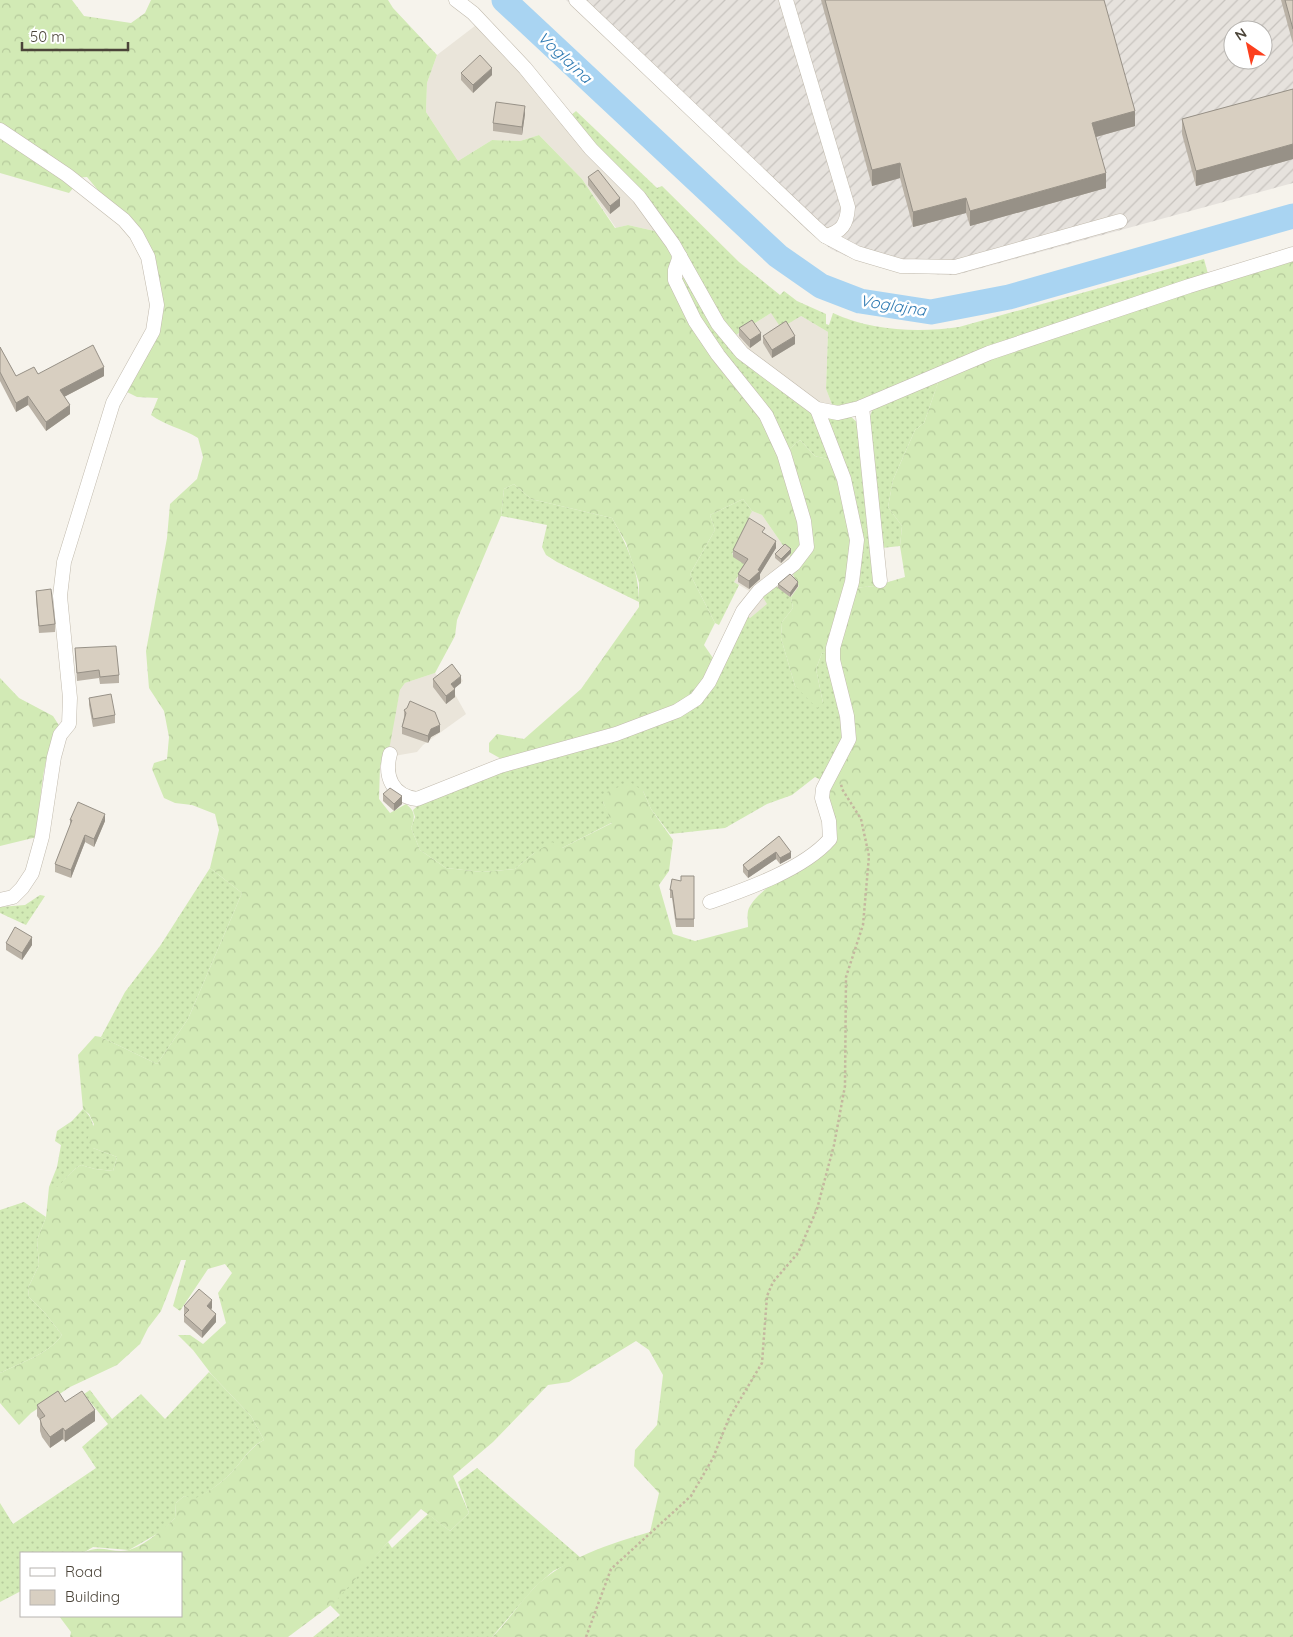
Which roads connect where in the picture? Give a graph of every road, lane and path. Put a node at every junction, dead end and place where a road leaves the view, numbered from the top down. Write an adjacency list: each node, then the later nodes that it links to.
1 (456, 0): 8 (street)
2 (576, 0): 6 (street)
3 (786, 0): 6 (street)
4 (0, 130): 14 (street)
5 (1120, 221): 6 (street)
6 (825, 236)
7 (1293, 254): 9 (street)
8 (680, 256): 10 (street); 12 (street)
9 (862, 407): 10 (street); 11 (street)
10 (817, 410): 13 (street)
11 (880, 582)
12 (390, 754)
13 (837, 764): 15 (street); 16 (path)
14 (0, 900)
15 (710, 902)
16 (586, 1637)

